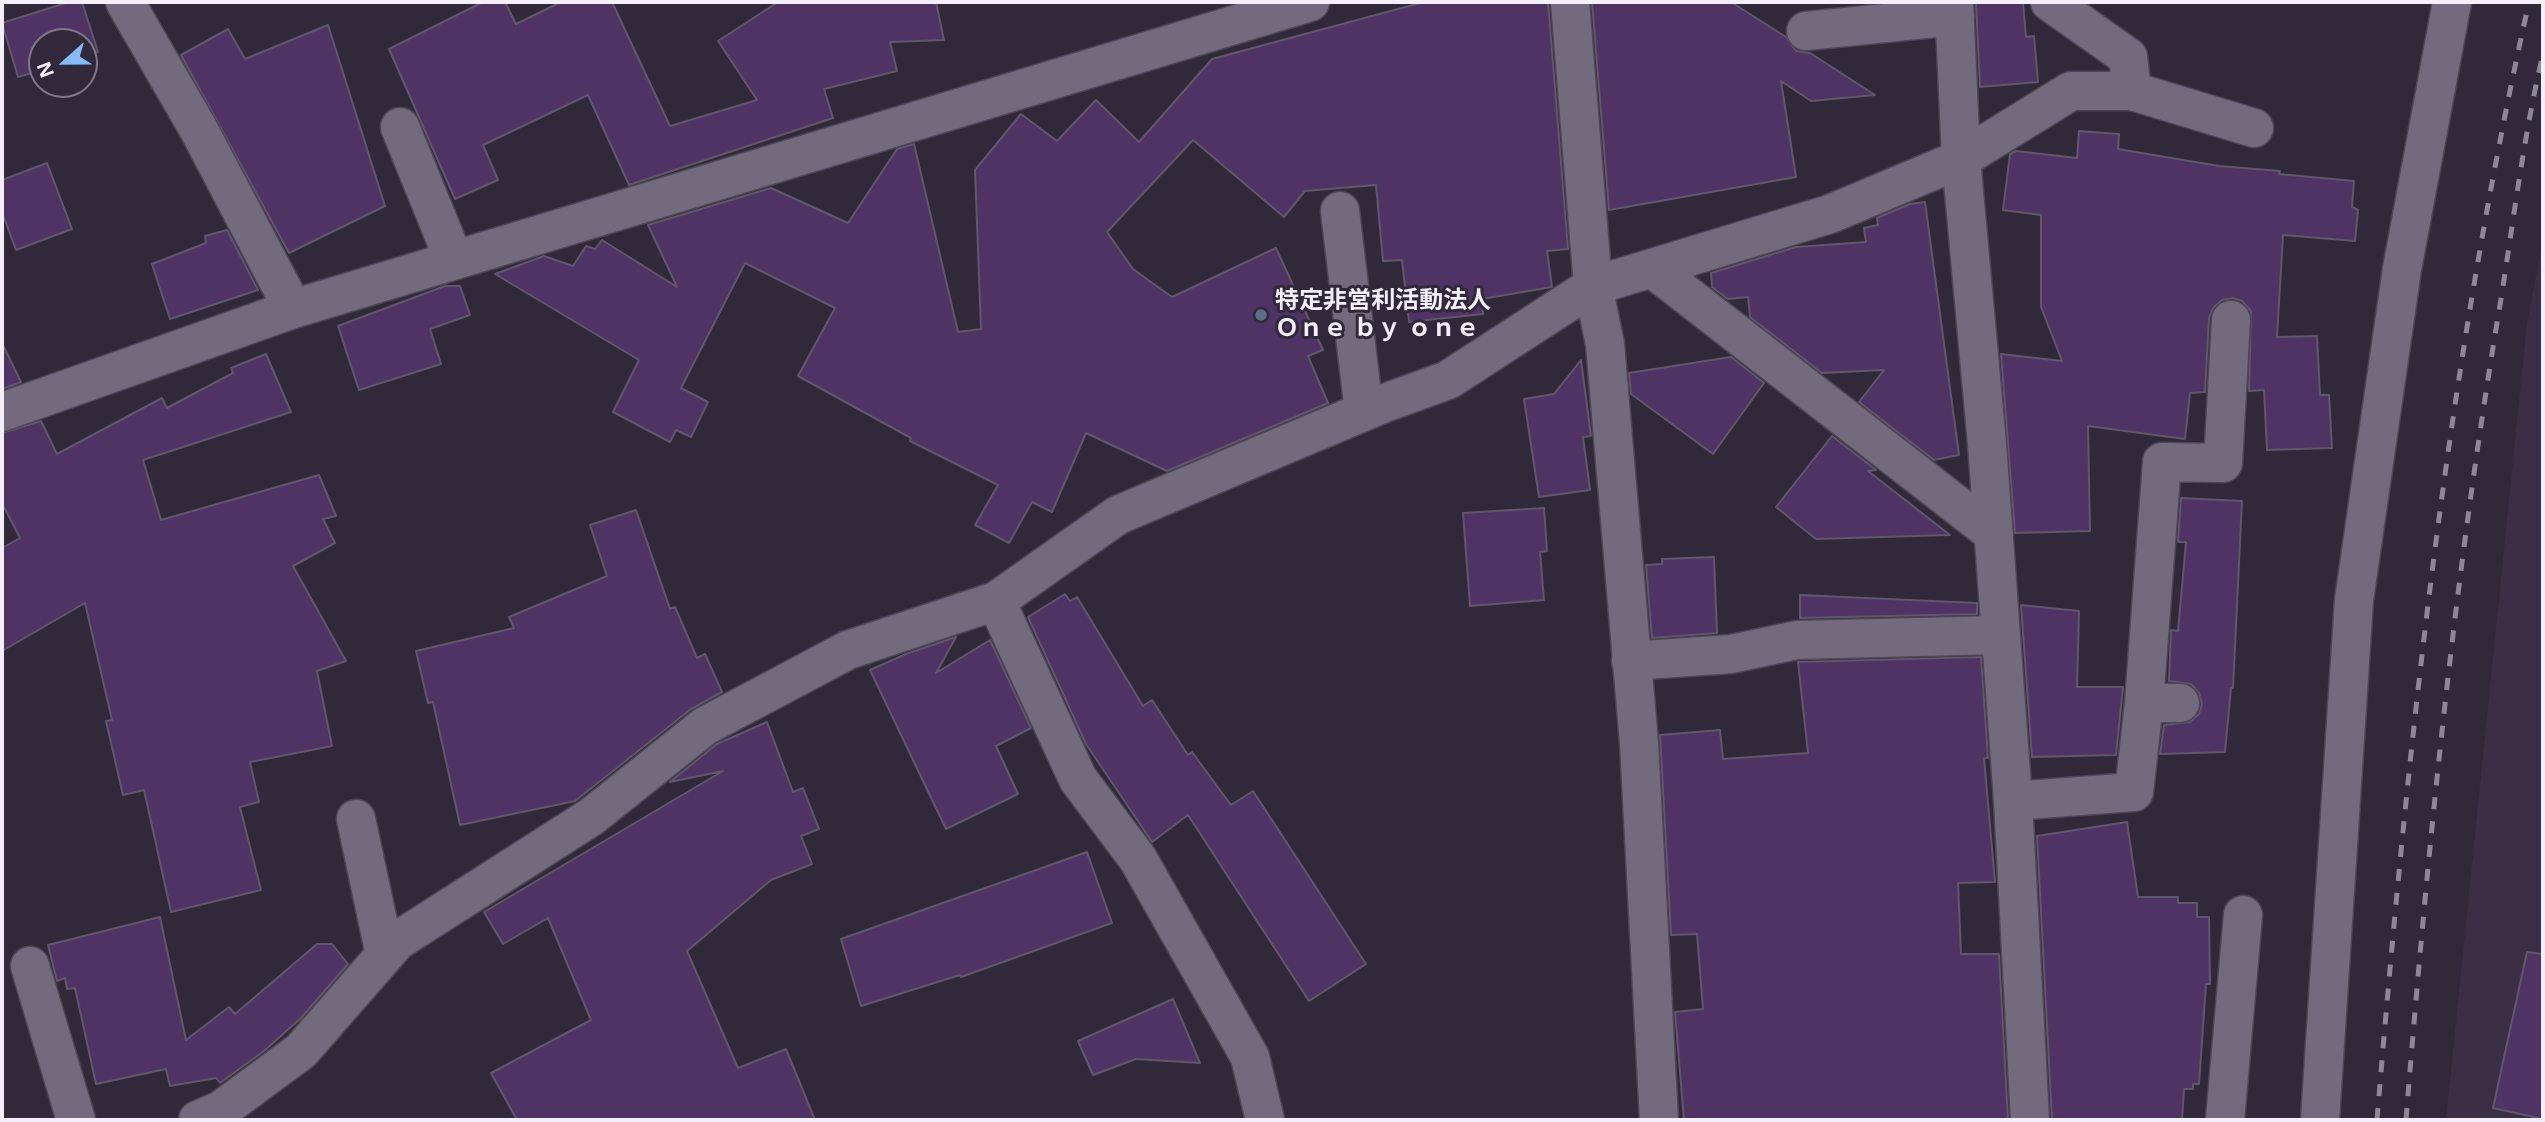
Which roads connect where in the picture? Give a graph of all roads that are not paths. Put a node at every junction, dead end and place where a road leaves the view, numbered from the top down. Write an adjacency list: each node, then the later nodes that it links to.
1 (125, 2): 16 (street)
2 (1310, 2): 13 (street)
3 (1570, 2): 15 (street)
4 (2050, 2): 8 (street)
5 (2452, 2): 35 (street)
6 (1955, 9): 7 (street); 11 (street)
7 (1806, 31)
8 (2132, 91): 10 (street); 11 (street)
9 (400, 127): 13 (street)
10 (2254, 128)
11 (1961, 159): 14 (street); 20 (street)
12 (1340, 211): 18 (street)
13 (454, 260): 16 (street)
14 (1652, 268): 15 (street); 20 (street)
15 (1593, 286): 18 (street); 23 (street)
16 (293, 309): 19 (street)
17 (2231, 320): 24 (street)
18 (1364, 411): 21 (street)
19 (2, 412)
20 (1994, 534): 22 (street)
21 (996, 601): 27 (street); 31 (street)
22 (2001, 635): 23 (street); 24 (street)
23 (1631, 661): 32 (street)
24 (2013, 801): 33 (street)
25 (356, 819): 27 (street)
26 (2243, 915): 34 (street)
27 (385, 955): 30 (street)
28 (30, 967): 29 (street)
29 (76, 1120)
30 (198, 1120)
31 (1265, 1120)
32 (1659, 1120)
33 (2030, 1120)
34 (2225, 1120)
35 (2320, 1120)

